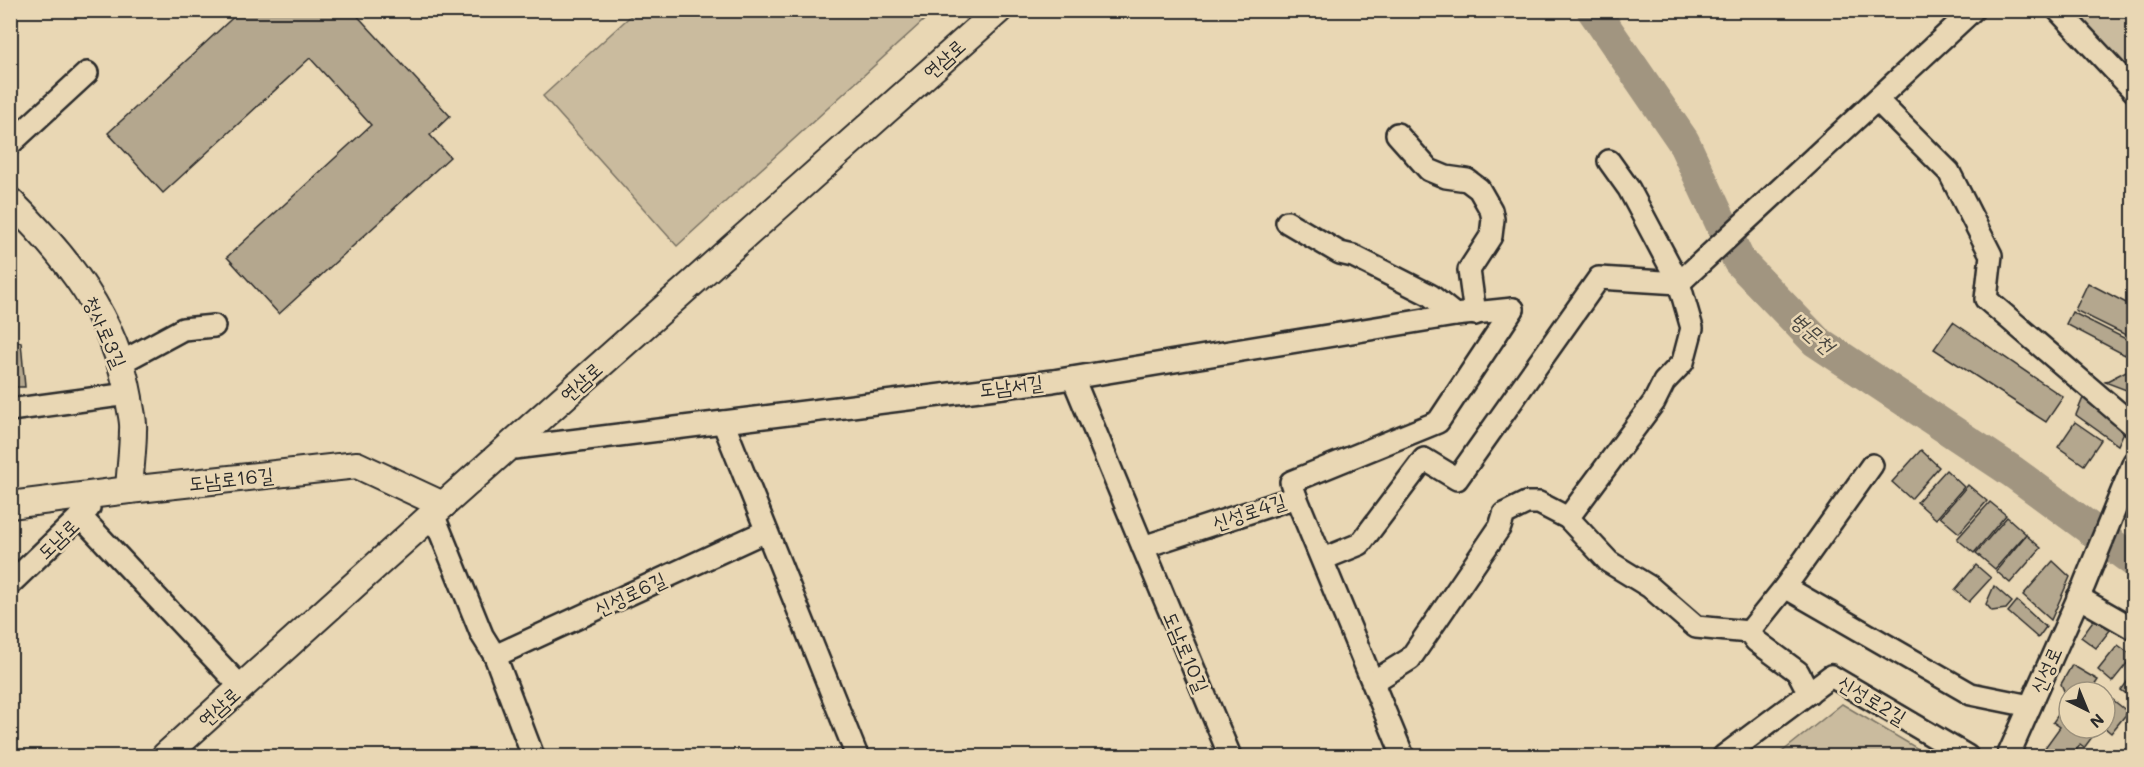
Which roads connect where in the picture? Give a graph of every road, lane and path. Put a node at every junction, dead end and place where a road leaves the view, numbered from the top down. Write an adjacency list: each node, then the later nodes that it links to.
1 (999, 10): 21 (main road, 연삼로)
2 (1973, 10): 6 (street)
3 (2058, 10): 5 (street)
4 (87, 73): 8 (street)
5 (2133, 91)
6 (1877, 100): 12 (street); 20 (street)
7 (1397, 134): 13 (street)
8 (10, 144)
9 (1610, 161): 12 (street)
10 (10, 201): 15 (main road, 청사로3길)
11 (1287, 222): 13 (street)
12 (1679, 283): 30 (street); 33 (street)
13 (1465, 315): 16 (street, 도남서길); 25 (street, 도남서길)
14 (214, 326): 15 (street)
15 (120, 363): 17 (main road, 청사로3길)
16 (1072, 378): 19 (street, 도남서길); 32 (street)
17 (128, 394): 18 (street); 24 (main road, 청사로3길)
18 (10, 410)
19 (723, 422): 21 (street, 도남서길); 31 (street)
20 (2133, 426)
21 (506, 449): 28 (main road, 연삼로)
22 (2133, 462): 26 (street)
23 (1872, 465): 35 (street)
24 (117, 491): 27 (main road, 도남로16길); 28 (main road, 도남로16길); 29 (street, 도남로)
25 (1296, 497): 32 (street, 신성로4길); 33 (street, 신성로4길)
26 (2127, 497): 36 (street, 신성로)
27 (10, 506)
28 (438, 510): 39 (street); 41 (main road, 연삼로)
29 (80, 516): 34 (street, 도남로); 41 (street)
30 (1568, 518): 38 (street); 40 (street)
31 (766, 531): 39 (street, 신성로6길); 46 (street)
32 (1143, 547): 47 (street, 도남로10길)
33 (1323, 559): 40 (street, 신성로4길)
34 (10, 584)
35 (1785, 587): 38 (street); 43 (street)
36 (2081, 591): 37 (street); 43 (street, 신성로)
37 (2133, 629)
38 (1749, 632): 42 (street)
39 (495, 656): 45 (street)
40 (1373, 682): 48 (street, 신성로4길)
41 (241, 687): 44 (main road, 연삼로)
42 (1809, 693): 49 (street, 신성로2길); 50 (street, 신성로2길)
43 (2030, 706): 51 (street, 신성로)
44 (165, 756)
45 (533, 756)
46 (857, 756)
47 (1230, 756)
48 (1402, 756)
49 (1724, 756)
50 (1967, 756)
51 (2008, 756)

